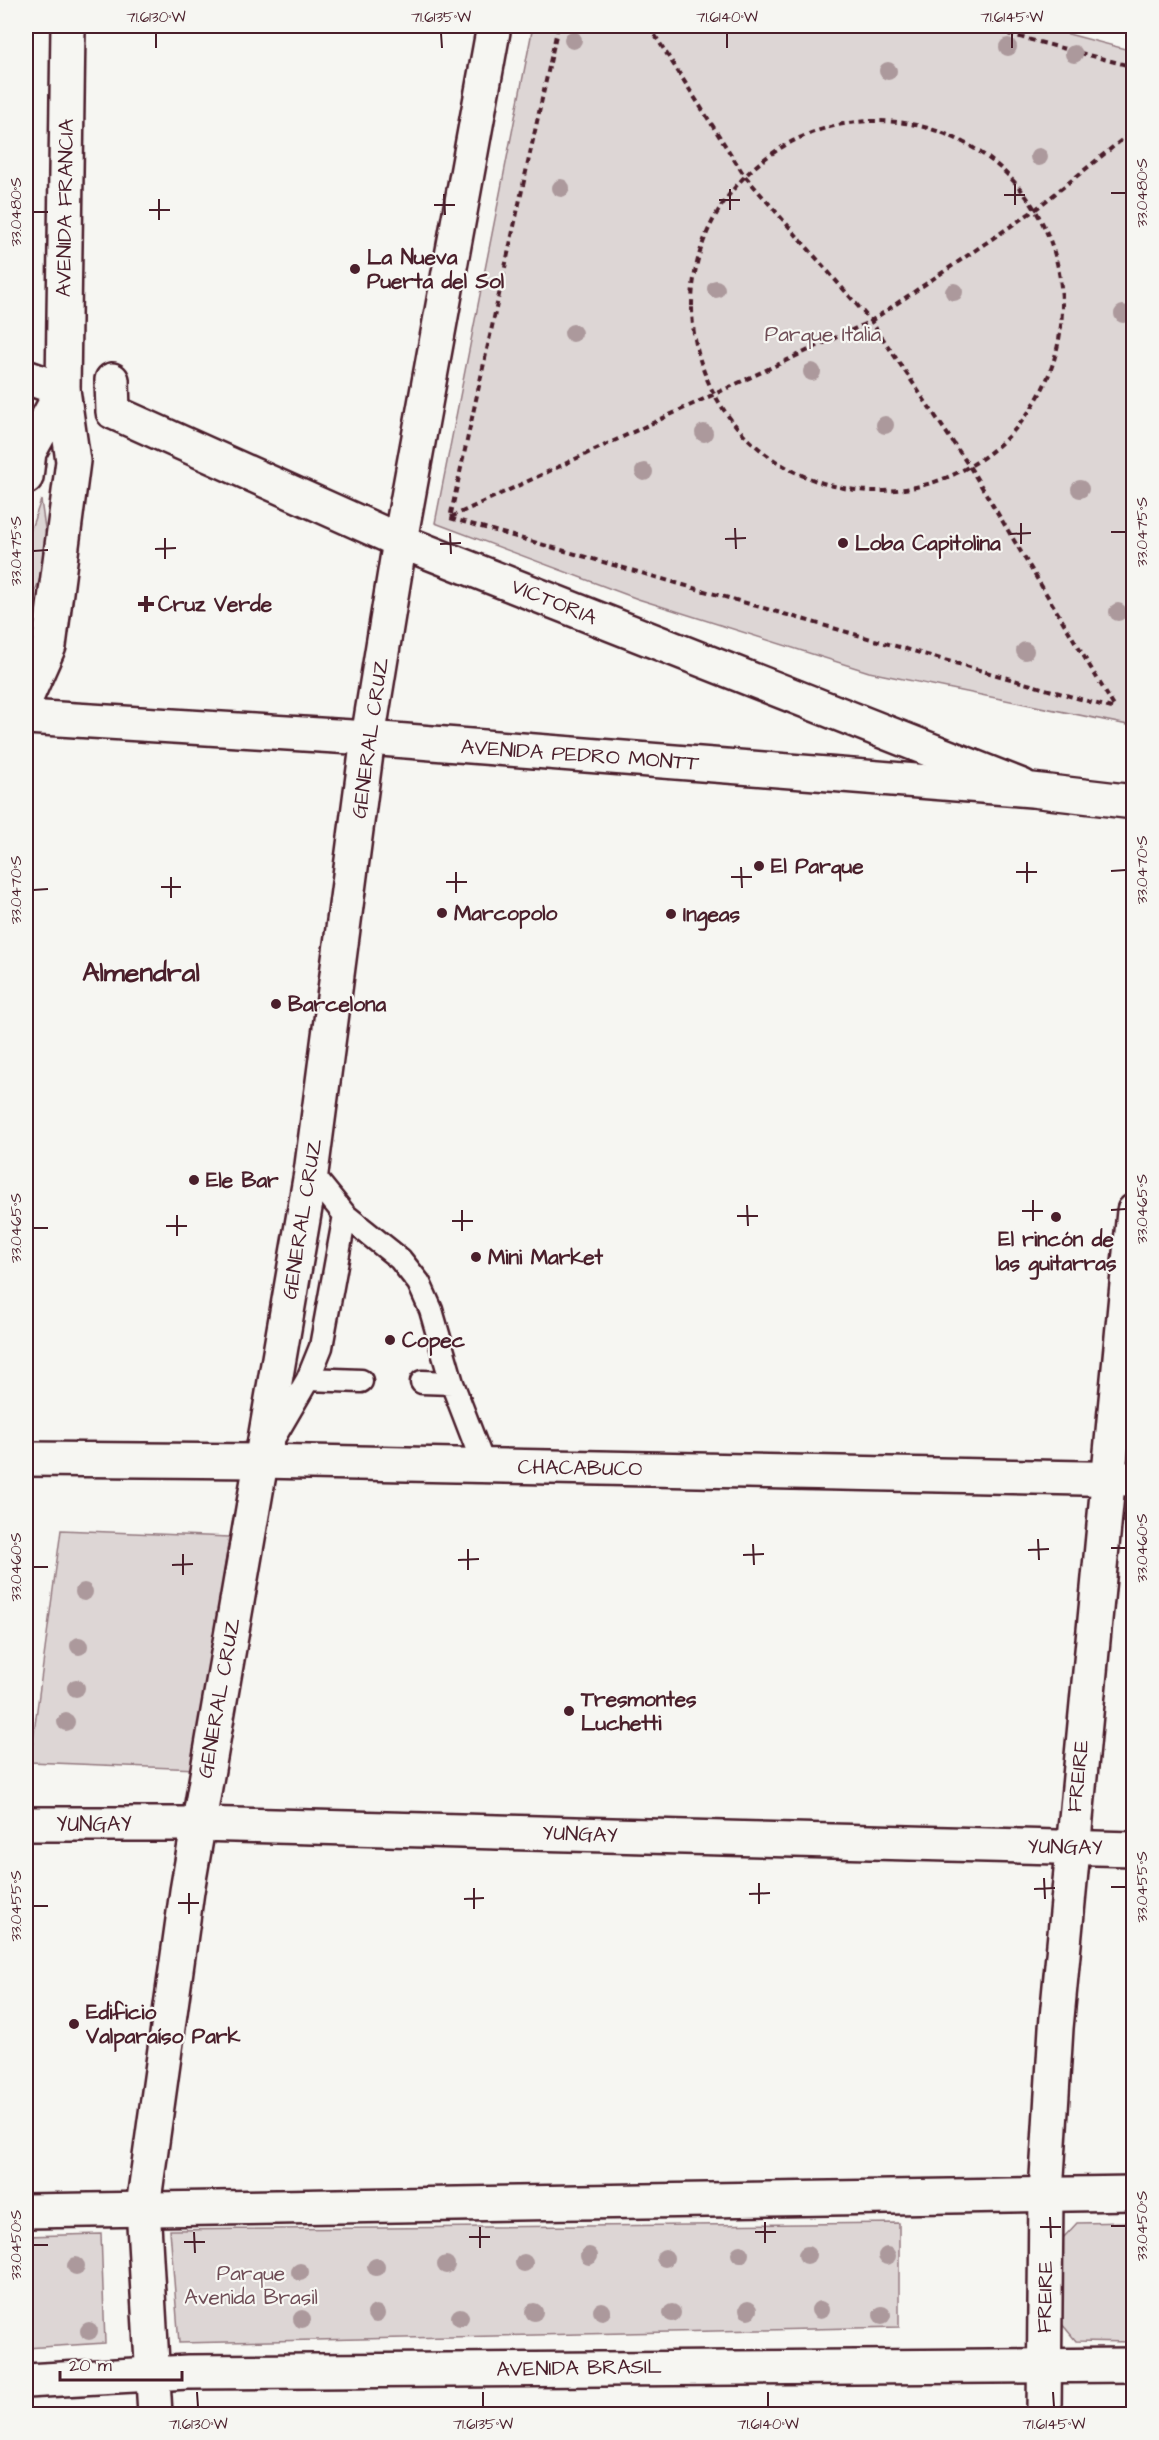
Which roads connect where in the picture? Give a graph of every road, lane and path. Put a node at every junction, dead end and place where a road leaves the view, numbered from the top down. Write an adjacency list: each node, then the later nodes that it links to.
1 (68, 26): 13 (street, AVENIDA FRANCIA)
2 (494, 26): 17 (street, GENERAL CRUZ)
3 (558, 26): 18 (path)
4 (649, 26): 8 (path)
5 (978, 26): 6 (path)
6 (1134, 67)
7 (1134, 130): 9 (path)
8 (744, 175): 9 (path); 10 (path); 14 (path)
9 (1036, 209): 10 (path); 15 (path)
10 (871, 321): 14 (path); 15 (path)
11 (26, 377): 13 (street)
12 (112, 380): 19 (street, VICTORIA)
13 (63, 390): 16 (street, AVENIDA FRANCIA); 20 (street, AVENIDA FRANCIA)
14 (712, 394): 15 (path); 18 (path)
15 (971, 469): 18 (path)
16 (26, 477)
17 (407, 500): 18 (path); 19 (street, GENERAL CRUZ)
18 (450, 518)
19 (400, 541): 22 (street, GENERAL CRUZ); 23 (street, VICTORIA)
20 (26, 698)
21 (26, 717): 22 (street, AVENIDA PEDRO MONTT)
22 (368, 738): 23 (street, AVENIDA PEDRO MONTT); 25 (street, GENERAL CRUZ)
23 (1032, 790): 24 (street, AVENIDA PEDRO MONTT)
24 (1134, 802)
25 (311, 1173): 27 (lane); 33 (street, GENERAL CRUZ)
26 (1134, 1211): 35 (street, FREIRE)
27 (345, 1215): 28 (lane); 31 (lane)
28 (308, 1379): 29 (lane); 33 (lane)
29 (361, 1381)
30 (422, 1382): 31 (lane)
31 (452, 1383): 34 (lane)
32 (26, 1459): 33 (street, CHACABUCO)
33 (260, 1461): 34 (street, CHACABUCO); 37 (street, GENERAL CRUZ)
34 (484, 1467): 35 (street, CHACABUCO)
35 (1120, 1479): 38 (street, FREIRE)
36 (26, 1824): 37 (street, YUNGAY)
37 (196, 1824): 38 (street, YUNGAY); 42 (street, GENERAL CRUZ)
38 (1071, 1848): 39 (street, YUNGAY); 40 (street, FREIRE)
39 (1134, 1849)
40 (1046, 2193): 41 (street); 42 (street); 44 (street, FREIRE)
41 (1134, 2193)
42 (143, 2207): 43 (street); 46 (street, GENERAL CRUZ)
43 (26, 2211)
44 (1044, 2365): 45 (street, AVENIDA BRASIL); 46 (street, AVENIDA BRASIL); 49 (street, FREIRE)
45 (1134, 2365)
46 (153, 2373): 47 (street, AVENIDA BRASIL); 48 (street, GENERAL CRUZ)
47 (26, 2381)
48 (155, 2415)
49 (1044, 2415)

